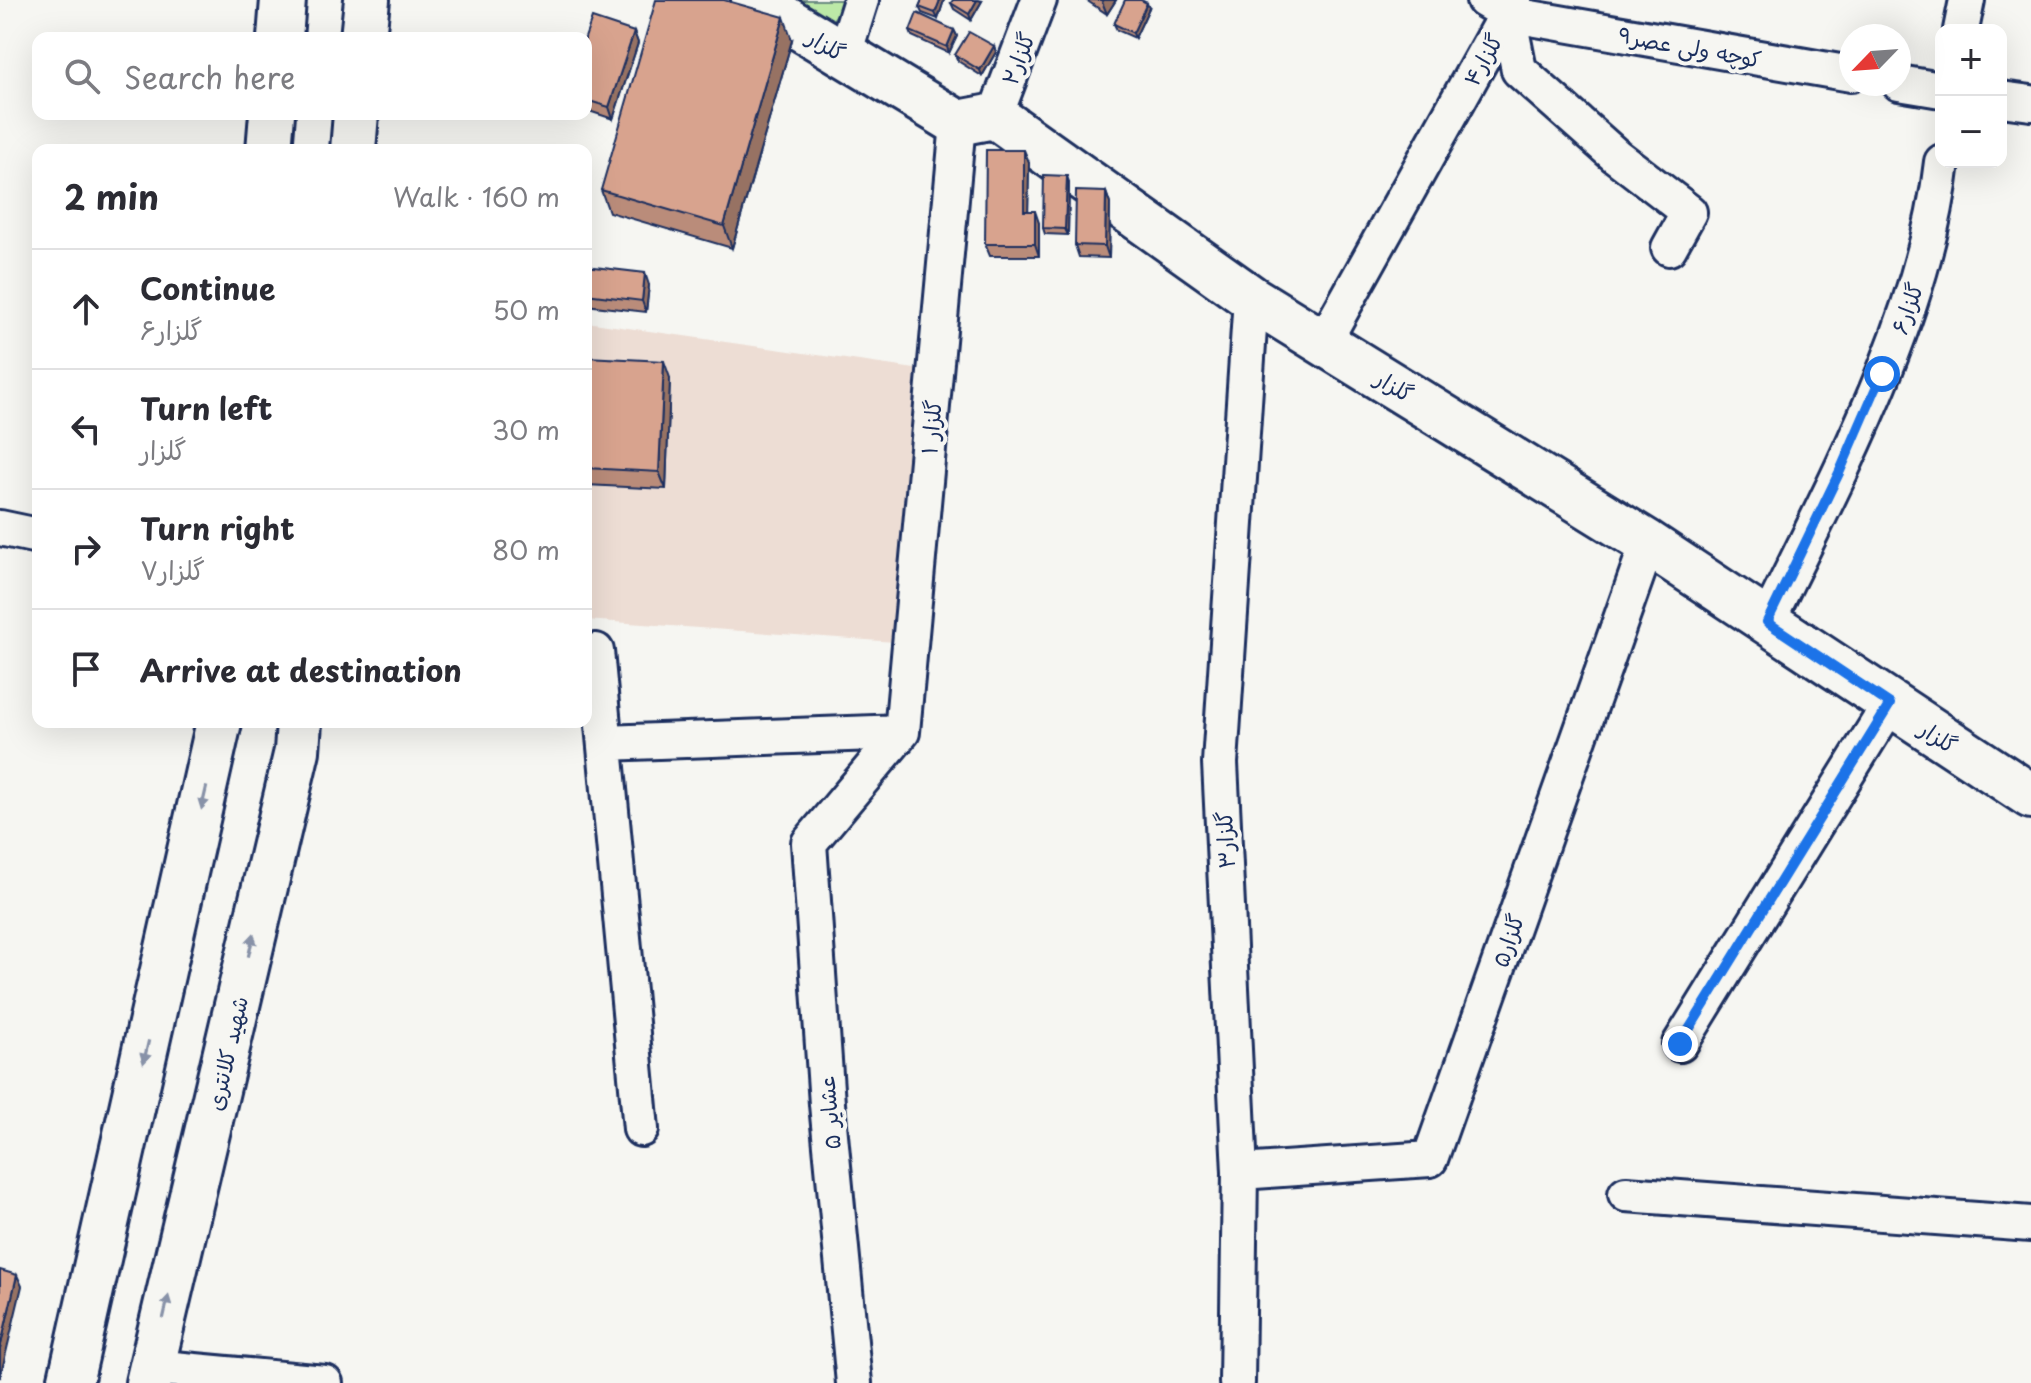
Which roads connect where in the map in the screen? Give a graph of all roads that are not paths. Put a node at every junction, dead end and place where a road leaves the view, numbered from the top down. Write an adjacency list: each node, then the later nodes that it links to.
1 (283, 0): 9 (main road)
2 (367, 0): 10 (main road)
3 (754, 0): 11 (main road, گلزار)
4 (861, 0): 11 (street)
5 (1039, 0): 19 (street, گلزار۲)
6 (1967, 0): 8 (street)
7 (1502, 5): 12 (street, کوچه ولی عصر۹); 23 (street, گلزار۴); 25 (street, گلزار۴)
8 (1962, 24)
9 (280, 32)
10 (364, 32)
11 (844, 54): 19 (main road, گلزار)
12 (1839, 72)
13 (1911, 85): 14 (street)
14 (1935, 89)
15 (2007, 100): 16 (street)
16 (2031, 103)
17 (272, 120): 20 (main road)
18 (356, 120): 21 (main road)
19 (976, 120): 24 (main road, گلزار); 34 (street, گلزار ۱)
20 (270, 144)
21 (354, 144)
22 (1941, 168): 29 (street, گلزار۶)
23 (1669, 248)
24 (1251, 298): 25 (main road, گلزار); 39 (street, گلزار۳)
25 (1324, 341): 28 (main road, گلزار)
26 (0, 528): 27 (street)
27 (32, 535)
28 (1648, 543): 29 (main road, گلزار); 39 (street, گلزار۵)
29 (1767, 622): 31 (main road, گلزار)
30 (596, 651): 35 (street)
31 (1890, 704): 36 (main road, گلزار); 37 (street)
32 (218, 728): 43 (main road, one-way to 43)
33 (299, 728): 42 (main road, شهید کلانتری, one-way to 33)
34 (902, 732): 35 (street); 45 (street, عشایر ۵)
35 (605, 743): 38 (street)
36 (2031, 796)
37 (1680, 1044)
38 (641, 1129)
39 (1240, 1172): 46 (street, گلزار۳)
40 (1626, 1194): 41 (street)
41 (2031, 1224)
42 (150, 1375): 44 (street)
43 (70, 1383)
44 (325, 1383)
45 (854, 1383)
46 (1237, 1383)

